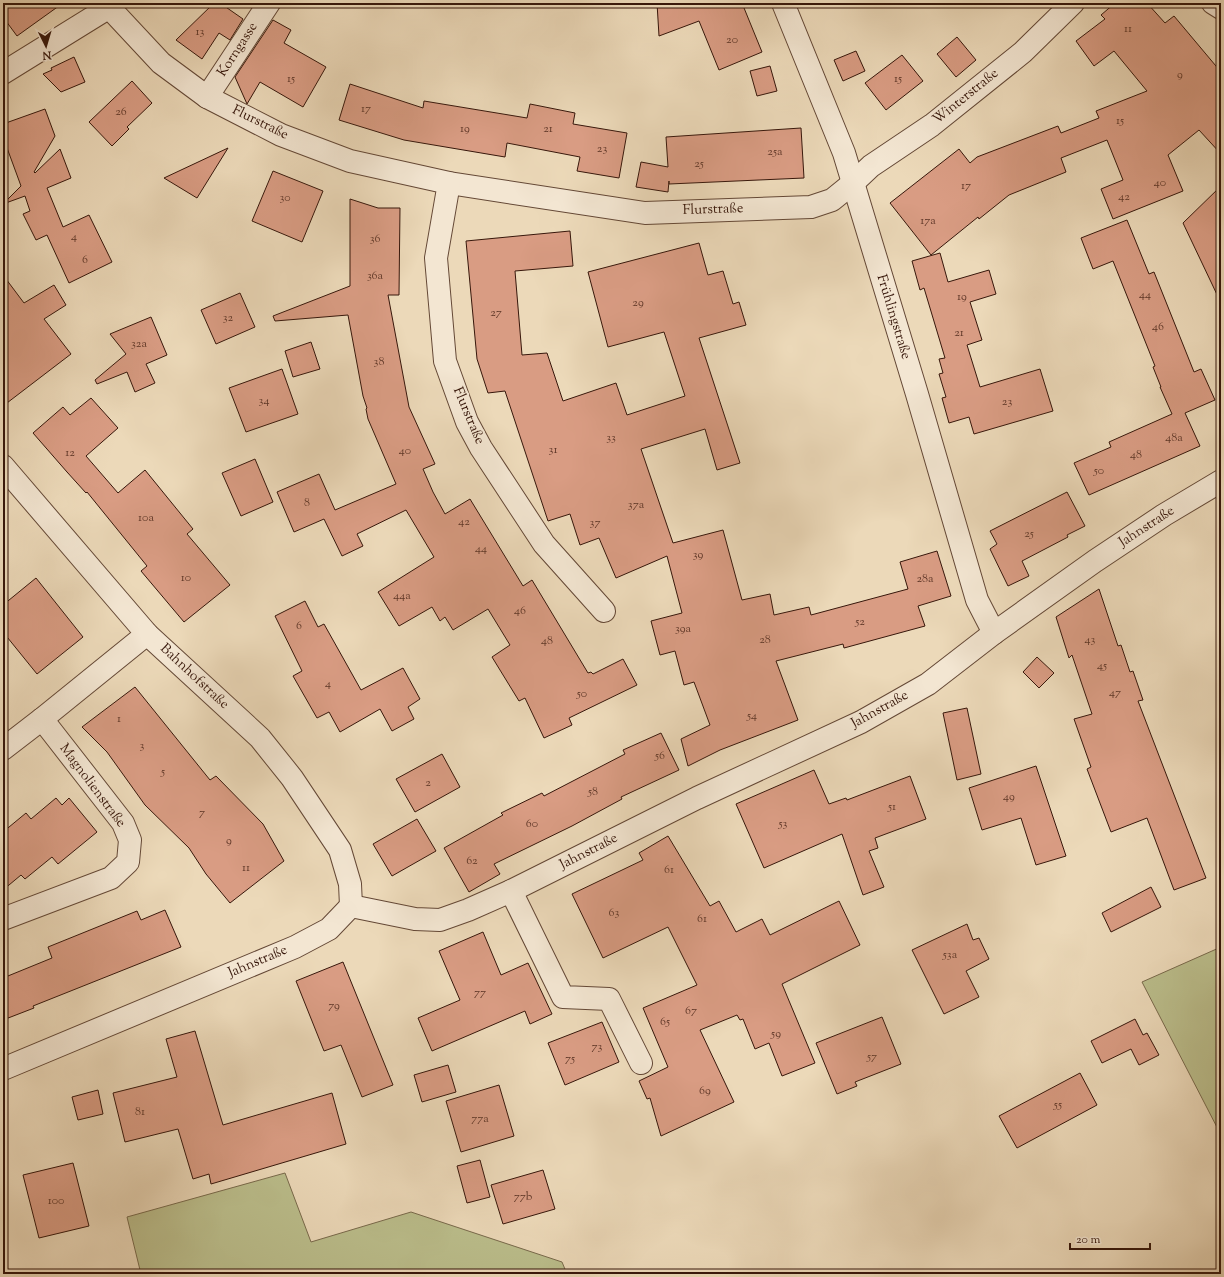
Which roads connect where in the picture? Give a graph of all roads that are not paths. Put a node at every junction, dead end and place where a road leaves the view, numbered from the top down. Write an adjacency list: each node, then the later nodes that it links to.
1 (269, 3): 8 (street, Korngasse)
2 (783, 3): 10 (street, Frühlingstraße)
3 (1072, 3): 10 (street, Winterstraße)
4 (1213, 3): 6 (street)
5 (107, 5): 7 (street); 8 (street, Flurstraße)
6 (1221, 8)
7 (3, 73)
8 (207, 98): 9 (street, Flurstraße)
9 (449, 183): 10 (street, Flurstraße); 13 (street, Flurstraße)
10 (853, 183): 14 (street, Frühlingstraße)
11 (3, 466): 15 (street, Bahnhofstraße)
12 (1221, 481): 14 (street, Jahnstraße)
13 (604, 611)
14 (994, 633): 18 (street, Jahnstraße)
15 (147, 634): 16 (street); 19 (street, Bahnhofstraße)
16 (42, 719): 17 (street); 20 (street, Magnolienstraße)
17 (3, 749)
18 (511, 891): 19 (street, Jahnstraße); 21 (street)
19 (351, 906): 22 (street, Jahnstraße)
20 (3, 919)
21 (641, 1063)
22 (3, 1069)

